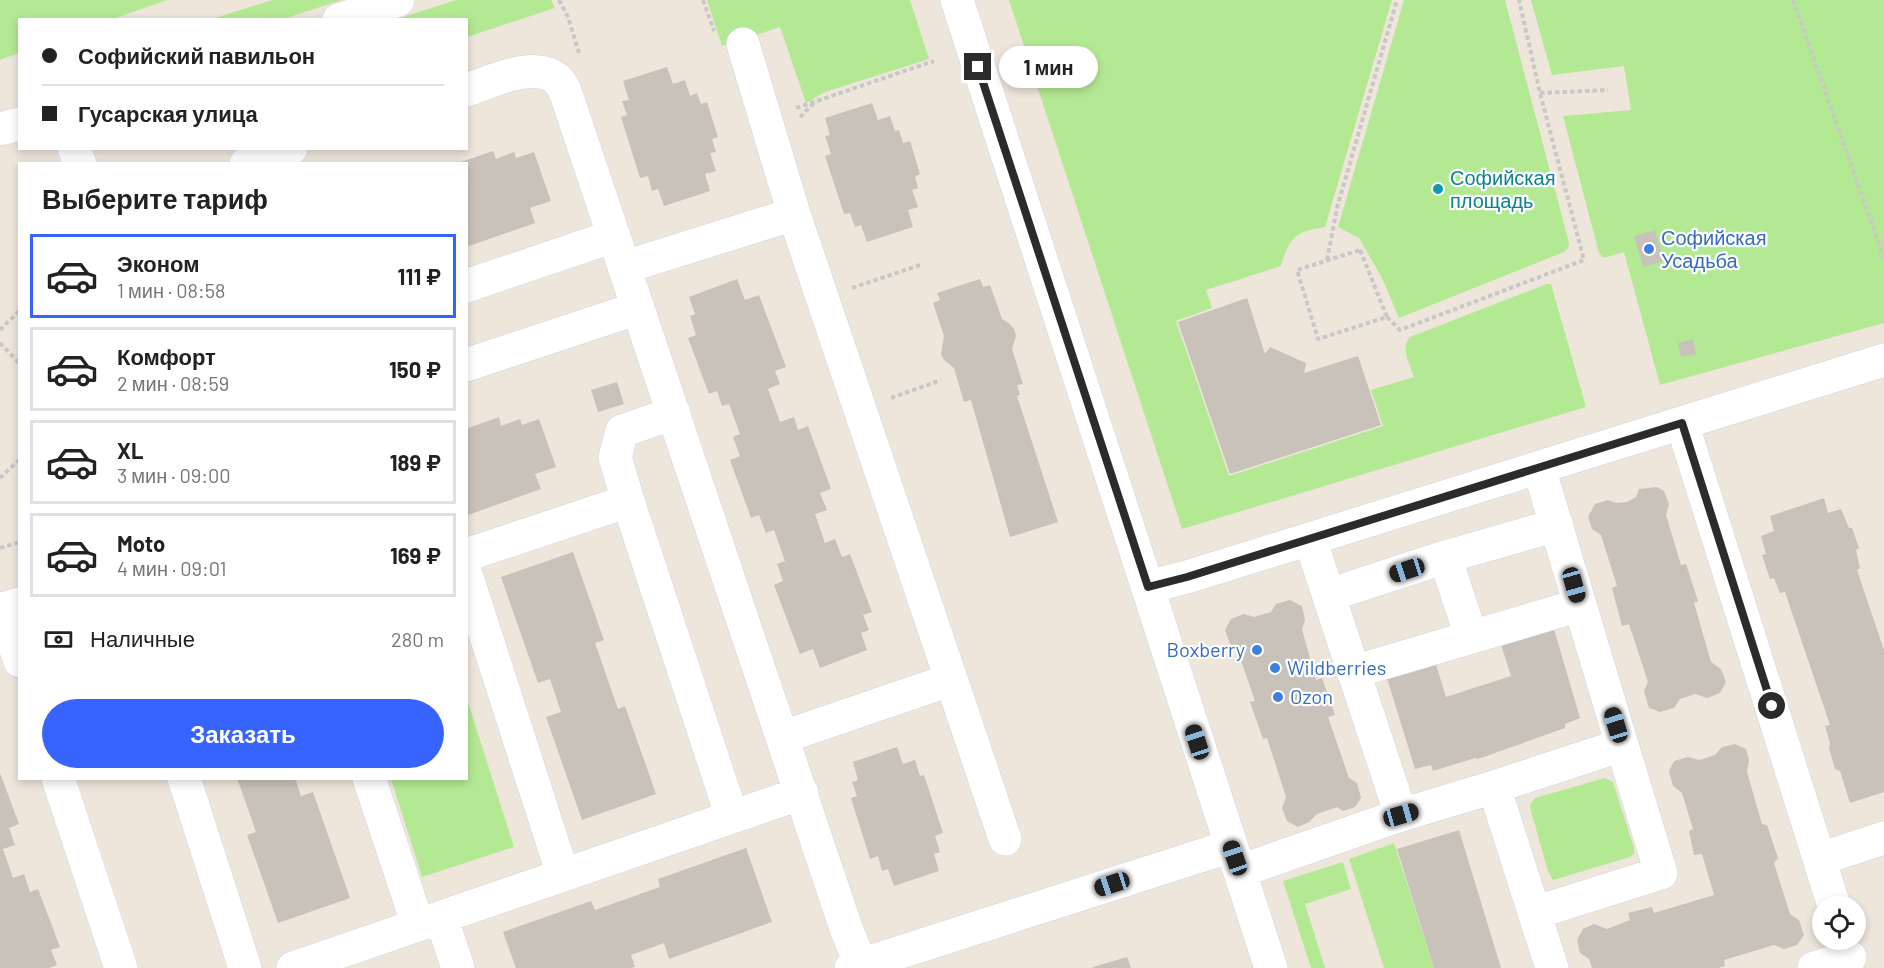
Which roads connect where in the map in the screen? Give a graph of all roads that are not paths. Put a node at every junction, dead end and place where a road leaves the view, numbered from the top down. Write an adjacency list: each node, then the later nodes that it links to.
1 (398, 0): 3 (street)
2 (957, 0): 26 (street)
3 (345, 18)
4 (729, 39): 10 (street)
5 (468, 89): 11 (street)
6 (18, 124): 7 (street)
7 (0, 129)
8 (285, 150): 9 (street)
9 (252, 162)
10 (794, 214): 12 (street); 33 (street)
11 (614, 236): 12 (street); 13 (street)
12 (625, 267): 14 (street)
13 (468, 285)
14 (638, 308): 16 (street); 17 (street)
15 (1884, 360): 18 (street)
16 (468, 364)
17 (674, 413): 20 (street); 34 (street)
18 (1682, 423): 19 (street); 46 (street)
19 (1539, 468): 21 (street); 22 (street)
20 (628, 501): 23 (street); 42 (street)
21 (1557, 525): 24 (street); 29 (street)
22 (1310, 539): 26 (street); 27 (street)
23 (468, 554)
24 (1445, 558): 27 (street); 30 (street)
25 (468, 580): 47 (street)
26 (1148, 587): 45 (street)
27 (1329, 596): 32 (street)
28 (18, 605): 31 (street)
29 (1580, 605): 30 (street); 35 (street)
30 (1471, 636): 32 (street)
31 (18, 655)
32 (1353, 672): 41 (street)
33 (950, 680): 34 (street); 44 (street)
34 (783, 737): 40 (street)
35 (1622, 745): 39 (street); 49 (street)
36 (59, 780): 54 (street)
37 (185, 780): 55 (street)
38 (370, 780): 50 (street)
39 (1494, 787): 41 (street); 49 (street)
40 (802, 793): 42 (street); 53 (street)
41 (1401, 815): 45 (street)
42 (732, 817): 47 (street)
43 (1884, 838): 46 (street)
44 (1005, 839)
45 (1235, 858): 52 (street); 58 (street)
46 (1820, 859): 48 (street)
47 (563, 875): 50 (street)
48 (1831, 896)
49 (1534, 913): 59 (street)
50 (430, 921): 56 (street); 57 (street)
51 (1849, 955): 60 (street)
52 (925, 957): 53 (street)
53 (858, 967)
54 (121, 968)
55 (245, 968)
56 (293, 968)
57 (458, 968)
58 (1271, 968)
59 (1552, 968)
60 (1814, 968)

